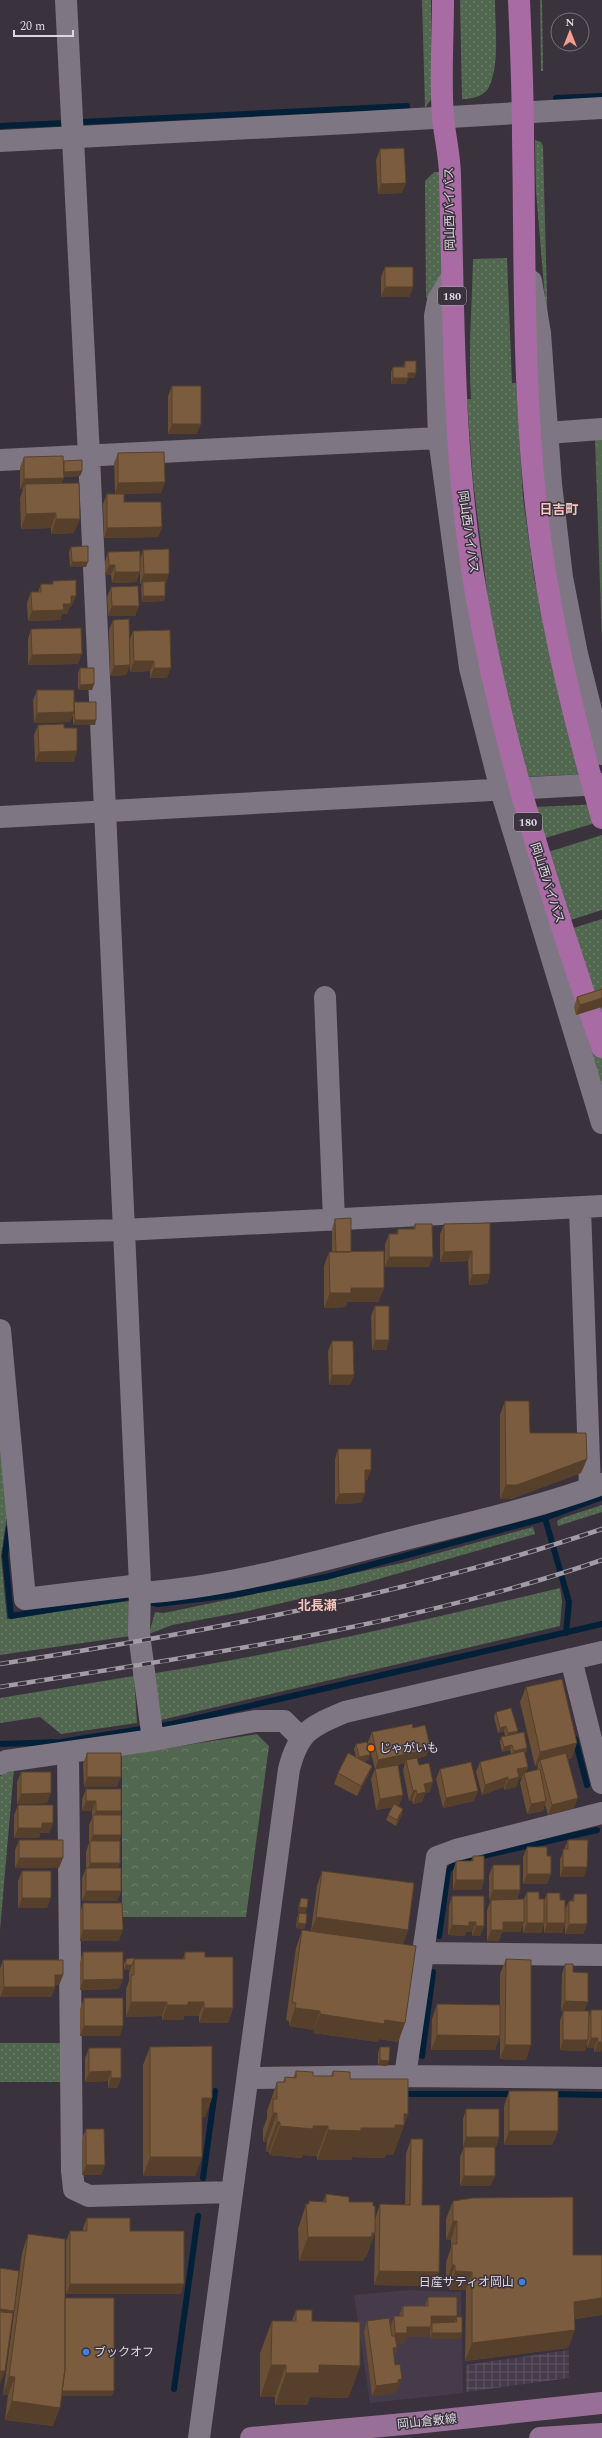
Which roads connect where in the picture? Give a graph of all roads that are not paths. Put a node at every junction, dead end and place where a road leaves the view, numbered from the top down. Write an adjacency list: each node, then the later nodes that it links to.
1 (66, 0): 7 (street)
2 (443, 0): 6 (highway, 岡山西バイパス / 180)
3 (519, 0): 5 (highway)
4 (602, 108): 5 (street)
5 (523, 112): 6 (street); 9 (highway)
6 (443, 116): 7 (street); 10 (highway, 岡山西バイパス / 180)
7 (73, 138): 8 (street); 14 (street)
8 (0, 141)
9 (524, 241): 12 (street); 21 (highway)
10 (452, 278): 13 (street); 23 (highway, 岡山西バイパス / 180)
11 (602, 429): 12 (street)
12 (547, 433): 16 (street)
13 (439, 438): 14 (street); 18 (street)
14 (89, 456): 15 (street); 19 (street)
15 (0, 460)
16 (602, 754)
17 (602, 784): 18 (street)
18 (501, 790): 19 (street); 24 (street)
19 (104, 811): 20 (street); 28 (street)
20 (0, 817)
21 (602, 818)
22 (325, 997): 27 (street)
23 (602, 1047)
24 (602, 1123)
25 (602, 1206): 26 (street)
26 (580, 1208): 27 (street); 31 (street)
27 (334, 1220): 28 (street)
28 (123, 1230): 29 (street); 32 (street)
29 (0, 1233)
30 (0, 1330): 32 (street)
31 (596, 1486): 32 (street)
32 (140, 1595): 35 (street)
33 (602, 1652): 34 (street)
34 (571, 1659): 36 (street); 39 (street)
35 (152, 1732): 36 (street); 37 (street)
36 (301, 1738): 44 (street)
37 (68, 1753): 38 (street); 46 (street)
38 (0, 1764)
39 (602, 1783)
40 (602, 1813): 41 (street)
41 (423, 1953): 42 (street); 43 (street)
42 (602, 1954)
43 (405, 2076): 44 (street); 45 (street)
44 (248, 2078): 46 (street)
45 (602, 2078)
46 (232, 2192): 49 (street)
47 (602, 2403): 50 (main road, 岡山倉敷線)
48 (602, 2434): 51 (main road)
49 (199, 2438)
50 (251, 2438)
51 (540, 2438)

